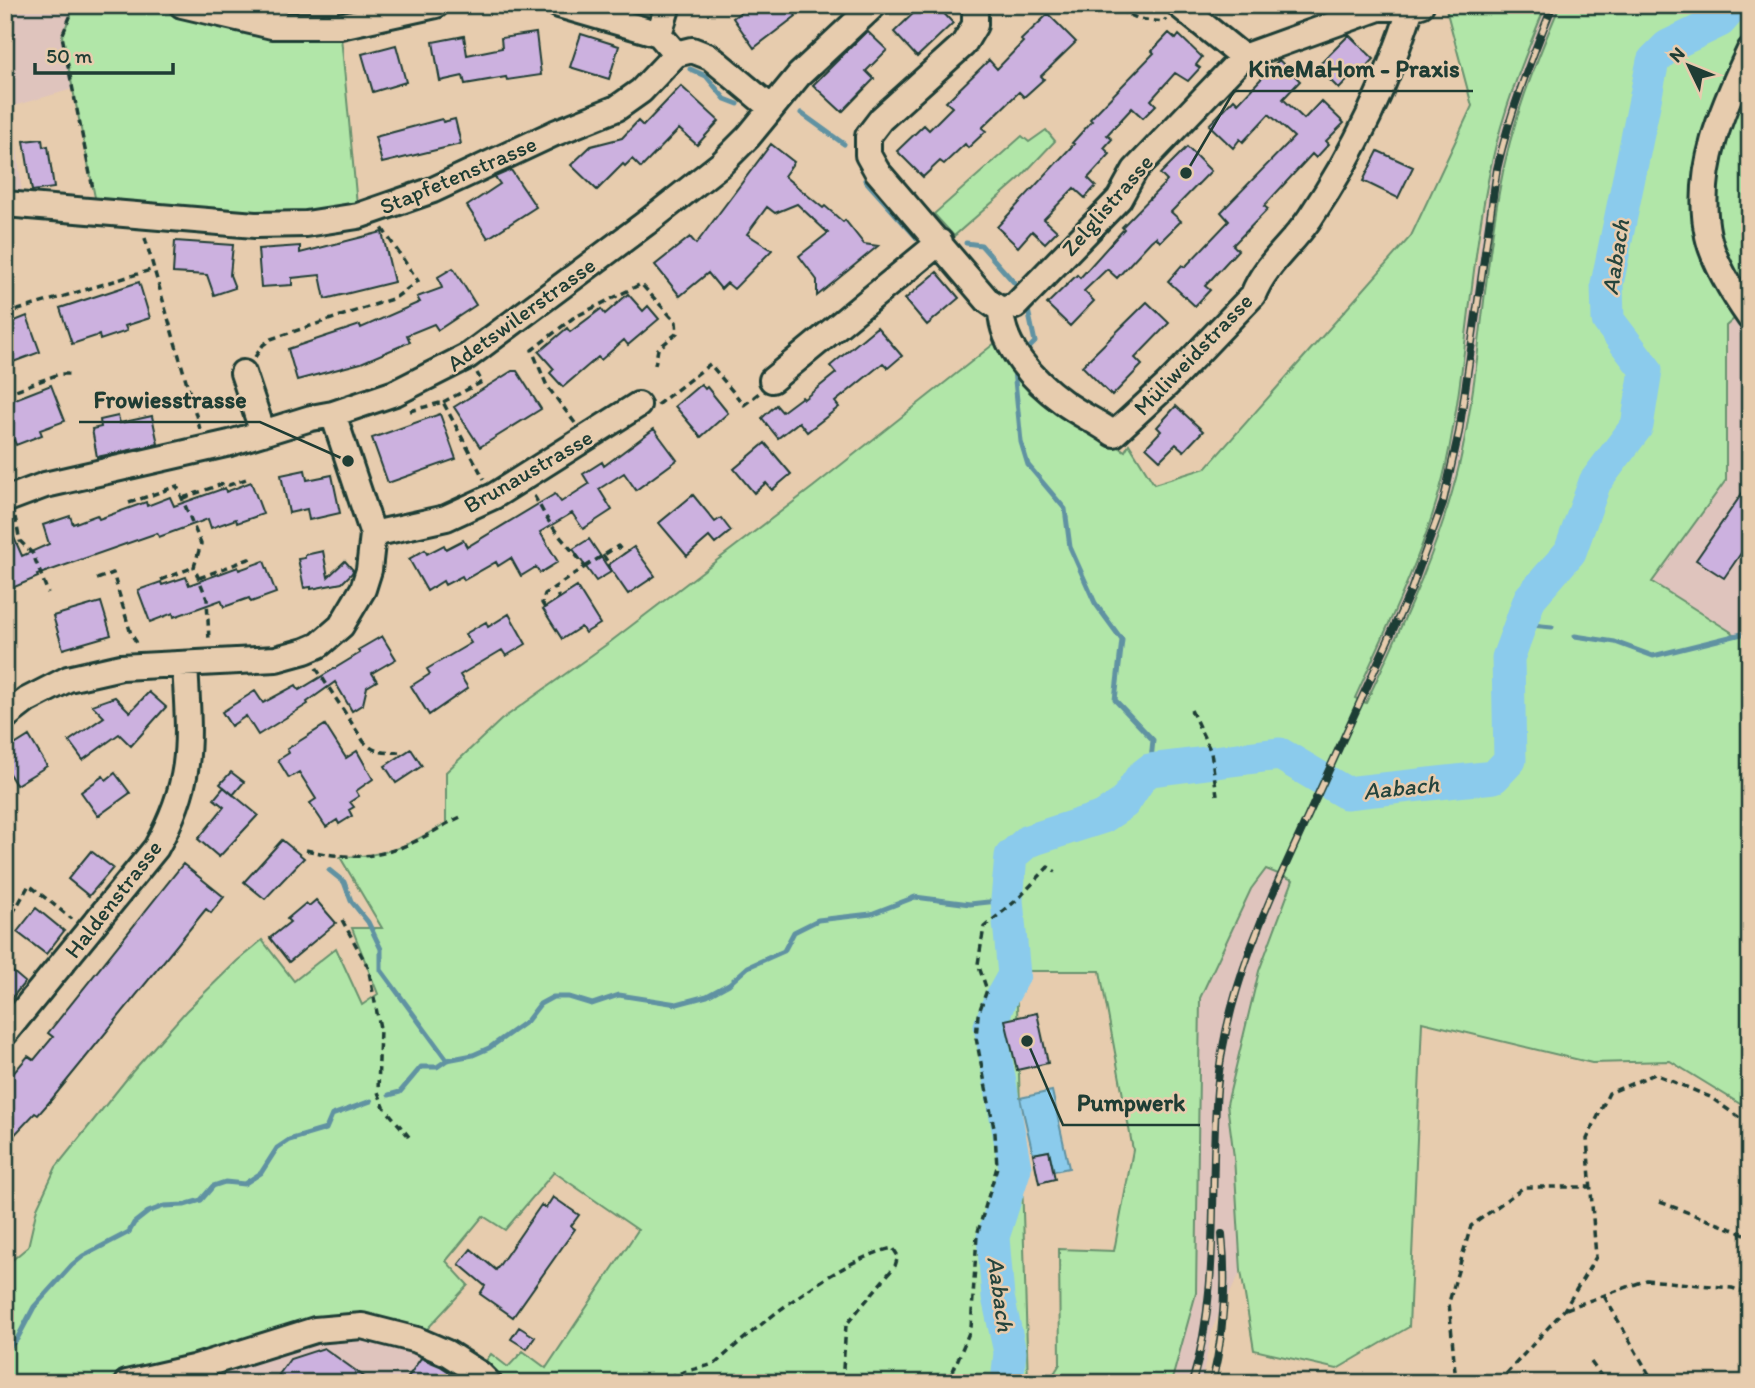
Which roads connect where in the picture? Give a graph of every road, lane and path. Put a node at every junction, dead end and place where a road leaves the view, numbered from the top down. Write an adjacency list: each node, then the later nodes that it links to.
1 (75, 5): 18 (path)
2 (182, 5): 11 (street)
3 (436, 5): 11 (street)
4 (559, 5): 12 (street)
5 (668, 5): 12 (street)
6 (874, 5): 16 (street, Adetswilerstrasse)
7 (975, 5): 21 (street)
8 (1108, 5): 9 (path)
9 (1180, 6): 15 (street)
10 (1414, 6): 15 (street, Zelglistrasse); 23 (street, Müliweidstrasse)
11 (272, 16)
12 (659, 34): 14 (street)
13 (1750, 50): 25 (street)
14 (676, 54): 16 (street); 18 (street, Stapfetenstrasse)
15 (1242, 57): 23 (street, Zelglistrasse)
16 (771, 108): 27 (street, Adetswilerstrasse)
17 (5, 204): 18 (street, Stapfetenstrasse)
18 (98, 212)
19 (376, 218): 26 (path)
20 (142, 229): 22 (path)
21 (940, 242): 23 (street); 31 (street)
22 (154, 269): 24 (path); 38 (path)
23 (1001, 310)
24 (5, 314)
25 (1750, 318)
26 (263, 345)
27 (468, 356): 33 (path); 36 (street, Adetswilerstrasse)
28 (655, 365): 39 (path)
29 (243, 373): 37 (street)
30 (70, 374): 32 (path)
31 (772, 380): 34 (path)
32 (5, 394)
33 (443, 402): 35 (path); 42 (path)
34 (638, 405): 39 (street, Brunaustrasse)
35 (402, 413)
36 (333, 414): 37 (street, Adetswilerstrasse); 46 (street)
37 (263, 433): 44 (street, Adetswilerstrasse)
38 (202, 436)
39 (587, 438): 41 (street, Brunaustrasse)
40 (249, 478): 43 (path)
41 (523, 479): 42 (street, Brunaustrasse); 52 (path)
42 (494, 496): 46 (street, Brunaustrasse)
43 (183, 498): 45 (path); 51 (path)
44 (7, 499): 57 (path)
45 (129, 503)
46 (373, 534): 60 (street)
47 (624, 554): 48 (path)
48 (603, 555): 49 (path); 52 (path)
49 (609, 564)
50 (251, 566): 53 (path)
51 (194, 567): 53 (path); 55 (path)
52 (584, 567): 56 (path)
53 (199, 578): 61 (path)
54 (97, 579): 63 (path)
55 (161, 580)
56 (555, 587): 58 (path); 59 (path)
57 (48, 593)
58 (559, 599)
59 (545, 608)
60 (305, 651): 61 (street); 66 (path)
61 (209, 662): 62 (street)
62 (185, 664): 63 (street); 73 (street, Haldenstrasse)
63 (153, 665): 65 (street)
64 (1191, 710): 67 (path)
65 (5, 717)
66 (399, 751)
67 (1217, 795)
68 (463, 816): 69 (path)
69 (306, 850)
70 (1056, 872): 88 (path)
71 (342, 920): 76 (path)
72 (5, 923): 73 (path)
73 (88, 933): 74 (street, Haldenstrasse)
74 (5, 1033)
75 (1750, 1125): 77 (path)
76 (410, 1138)
77 (1590, 1187): 82 (path); 89 (path)
78 (1660, 1202): 79 (path)
79 (1750, 1236)
80 (1750, 1294): 81 (path)
81 (1604, 1296): 82 (path); 92 (path)
82 (1564, 1310): 90 (path)
83 (1591, 1362): 91 (path)
84 (127, 1383): 85 (street)
85 (489, 1383)
86 (659, 1383): 87 (path)
87 (842, 1383)
88 (948, 1383)
89 (1456, 1383)
90 (1498, 1383)
91 (1606, 1383)
92 (1654, 1383)

